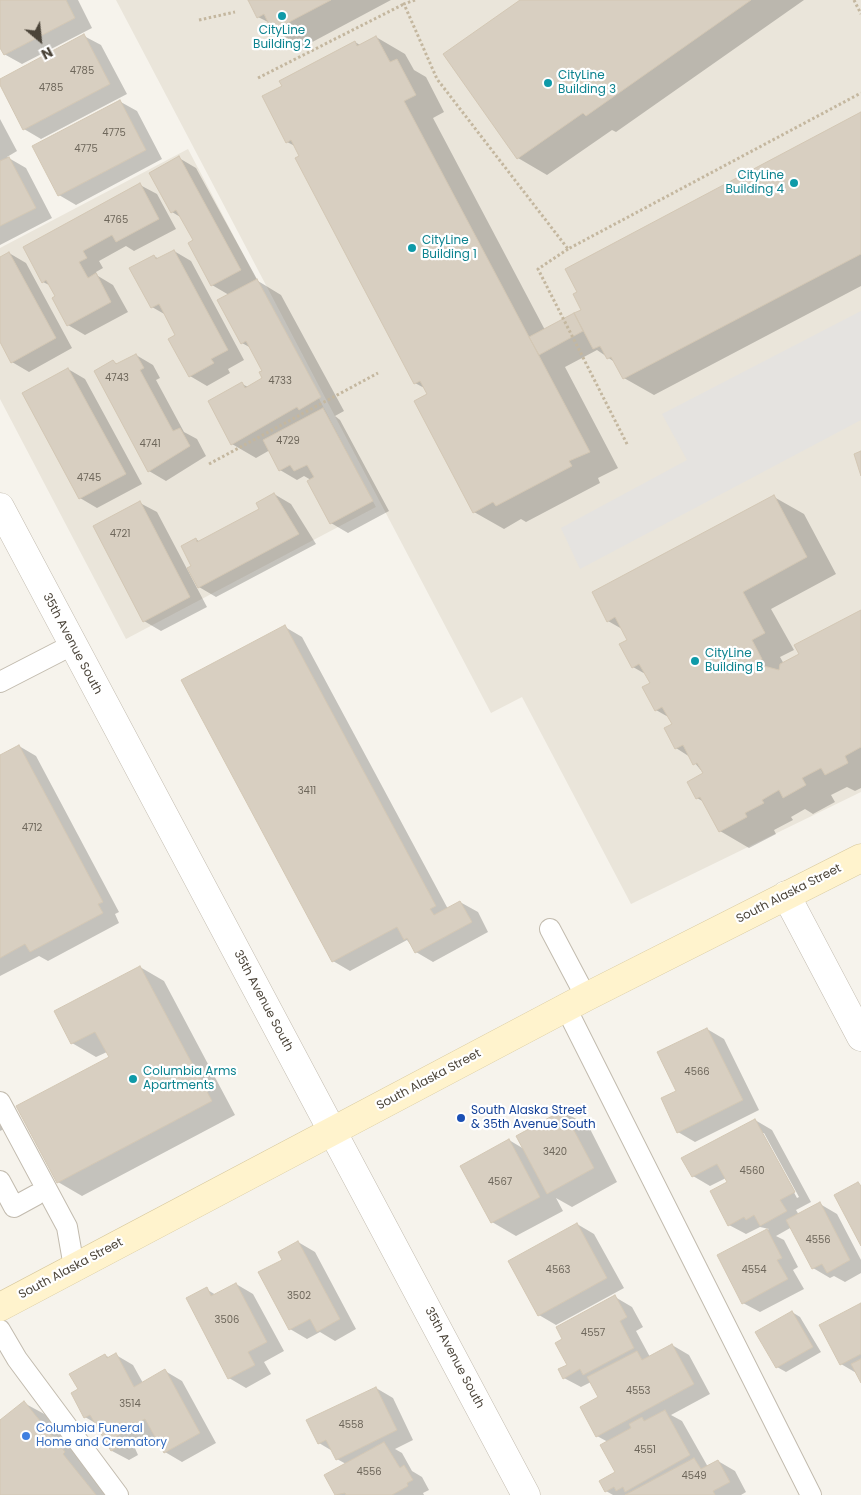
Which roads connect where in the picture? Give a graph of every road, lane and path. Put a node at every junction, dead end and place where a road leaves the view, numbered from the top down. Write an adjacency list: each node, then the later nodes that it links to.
1 (415, 0): 3 (path)
2 (854, 0): 5 (path)
3 (404, 4): 7 (path); 9 (path)
4 (235, 12): 6 (path)
5 (861, 14)
6 (199, 20)
7 (258, 78)
8 (861, 94): 9 (path)
9 (568, 249): 11 (path)
10 (378, 373): 12 (path)
11 (628, 446)
12 (209, 464)
13 (0, 508): 14 (street, 35th Avenue South)
14 (72, 645): 15 (lane); 22 (street, 35th Avenue South)
15 (0, 682)
16 (861, 858): 17 (main road, South Alaska Street)
17 (786, 895): 19 (main road, South Alaska Street); 20 (street)
18 (550, 929): 19 (lane)
19 (576, 1002): 22 (main road, South Alaska Street); 30 (lane)
20 (861, 1037)
21 (0, 1102): 25 (lane)
22 (331, 1132): 25 (main road, South Alaska Street); 29 (street, 35th Avenue South)
23 (0, 1181): 24 (lane)
24 (36, 1195)
25 (74, 1268): 26 (main road, South Alaska Street)
26 (0, 1307)
27 (0, 1330): 28 (lane)
28 (118, 1495)
29 (526, 1495)
30 (811, 1495)

